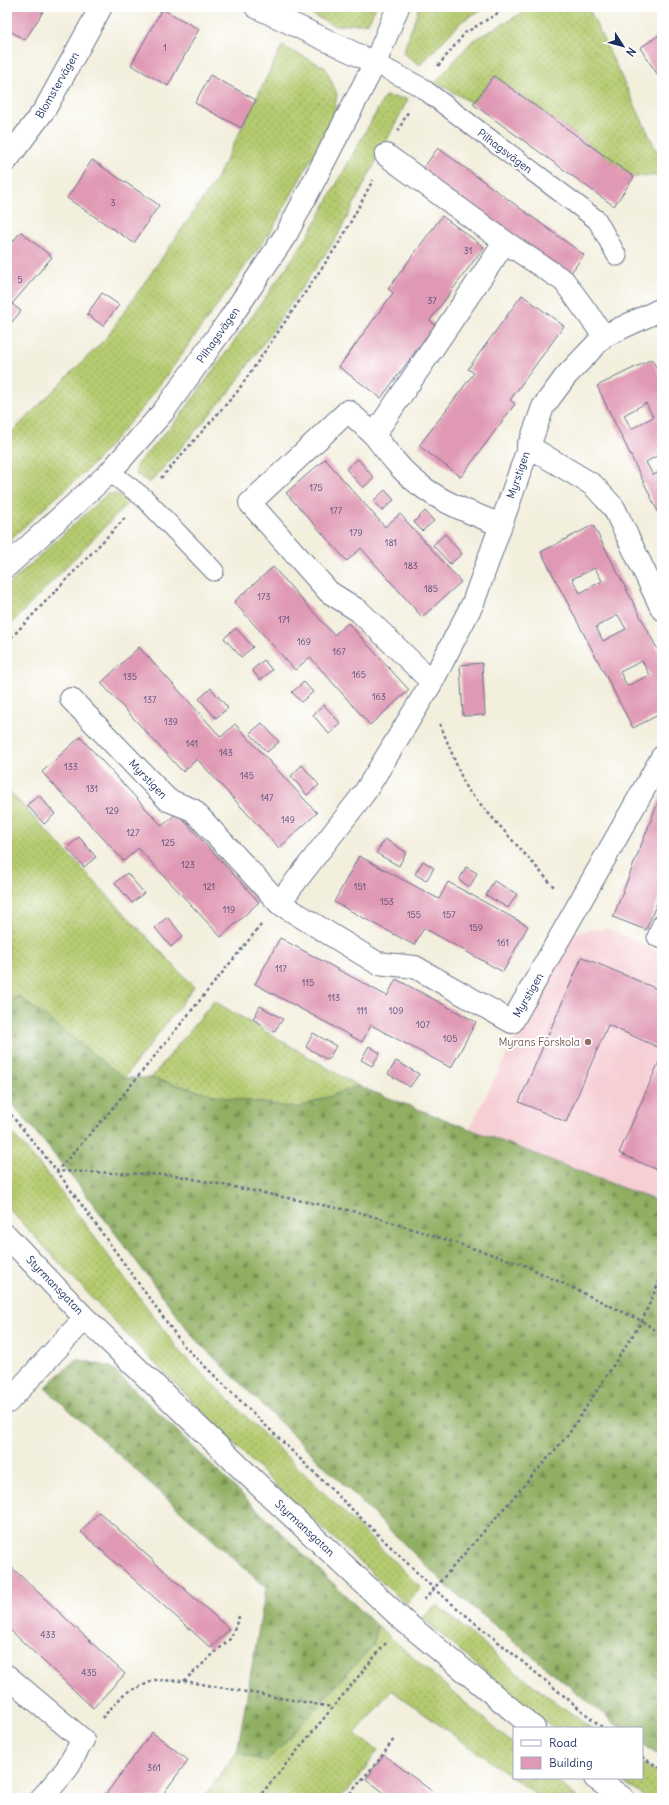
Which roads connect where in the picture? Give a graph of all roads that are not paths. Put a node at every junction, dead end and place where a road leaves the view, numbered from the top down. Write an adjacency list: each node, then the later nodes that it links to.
1 (101, 7): 6 (street, Blomstervägen)
2 (256, 7): 4 (street)
3 (398, 7): 4 (street, Pilhagsvägen)
4 (375, 63): 8 (lane, Pilhagsvägen); 13 (street, Pilhagsvägen)
5 (386, 155): 7 (street)
6 (7, 160)
7 (505, 242): 10 (street); 11 (street)
8 (617, 256)
9 (662, 309): 10 (street)
10 (604, 336): 12 (street)
11 (374, 435): 14 (street); 18 (street)
12 (528, 446): 14 (street, Myrstigen); 17 (street, Myrstigen)
13 (110, 472): 15 (street, Pilhagsvägen); 16 (lane)
14 (501, 525): 18 (street, Myrstigen)
15 (7, 566)
16 (214, 570)
17 (662, 609)
18 (432, 682): 21 (street, Myrstigen)
19 (71, 699): 21 (street, Myrstigen)
20 (662, 757): 21 (street, Myrstigen)
21 (279, 903)
22 (662, 924): 23 (lane)
23 (662, 939)
24 (7, 1236): 25 (street, Styrmansgatan)
25 (85, 1318): 26 (street, Styrmansgatan); 28 (street, Styrmansgatan)
26 (8, 1402)
27 (7, 1676): 30 (street)
28 (533, 1727)
29 (596, 1779): 31 (street)
30 (42, 1798)
31 (623, 1798)

